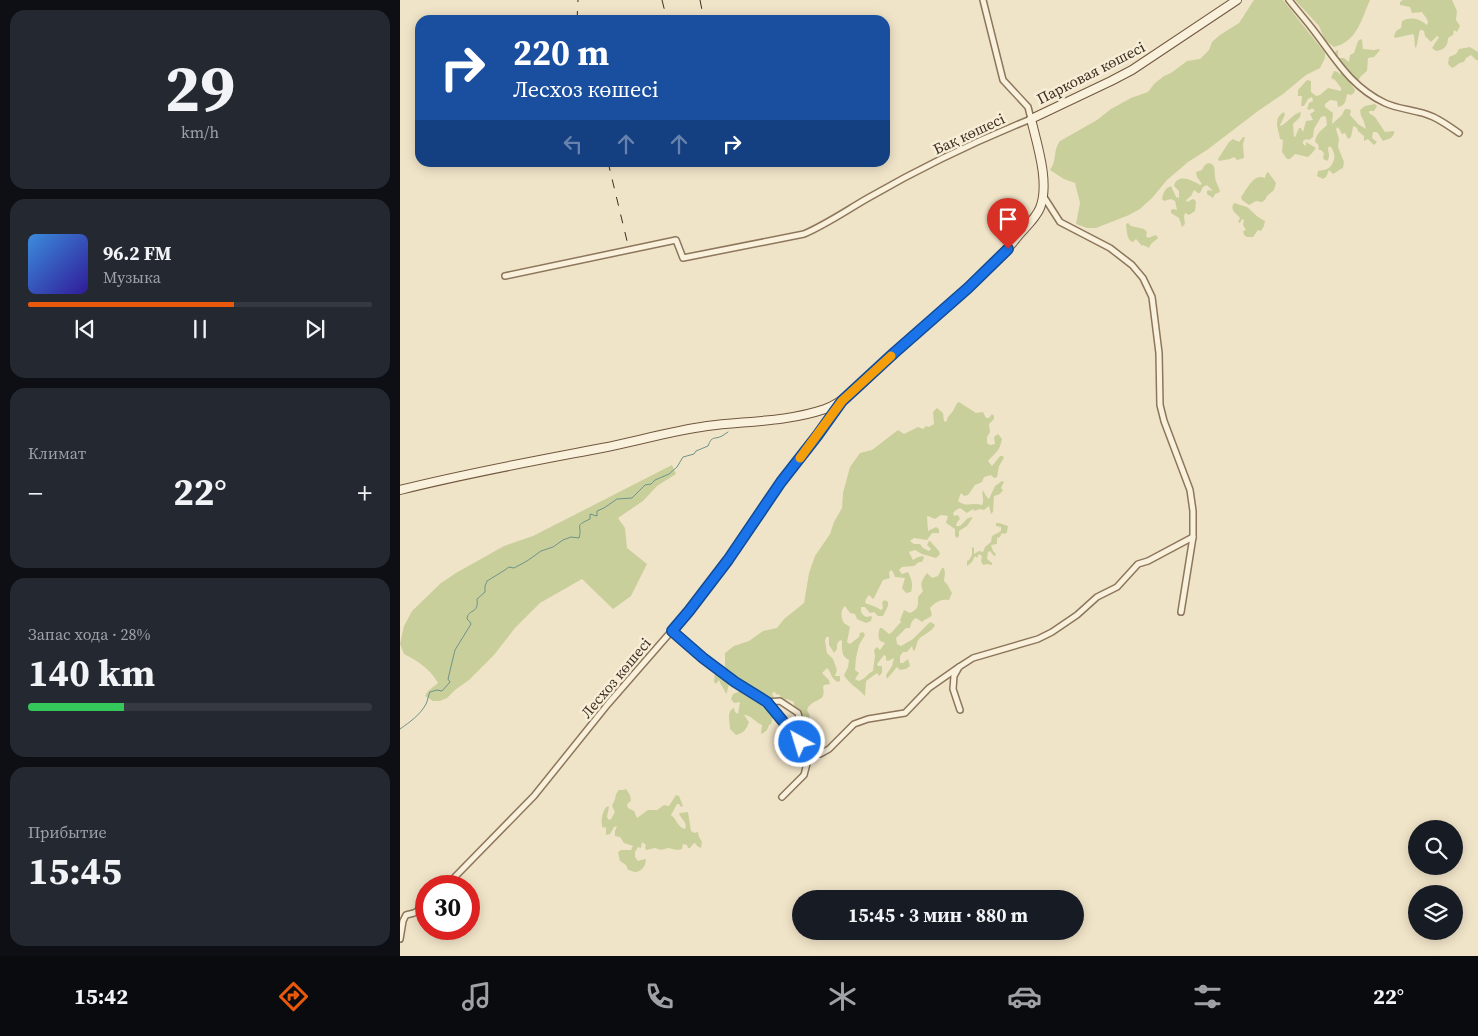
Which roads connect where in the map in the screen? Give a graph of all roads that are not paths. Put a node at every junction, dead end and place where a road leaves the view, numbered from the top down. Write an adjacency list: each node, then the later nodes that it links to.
1 (983, 0): 4 (street)
2 (1238, 0): 4 (street, Парковая көшесі)
3 (1289, 0): 5 (street)
4 (1031, 119): 6 (street); 7 (street, Бақ көшесі)
5 (1459, 133)
6 (1044, 197): 8 (street); 10 (street)
7 (505, 276)
8 (842, 401): 9 (street); 12 (street, Лесхоз көшесі)
9 (400, 490)
10 (1193, 538): 11 (street); 13 (street)
11 (1181, 612)
12 (672, 631): 14 (street); 19 (street, Лесхоз көшесі)
13 (960, 667): 15 (street); 17 (street)
14 (767, 702): 16 (street); 16 (street)
15 (960, 710)
16 (800, 742): 17 (street)
17 (810, 752): 18 (street)
18 (782, 797)
19 (457, 875)
20 (403, 914): 21 (street)
21 (400, 939)

